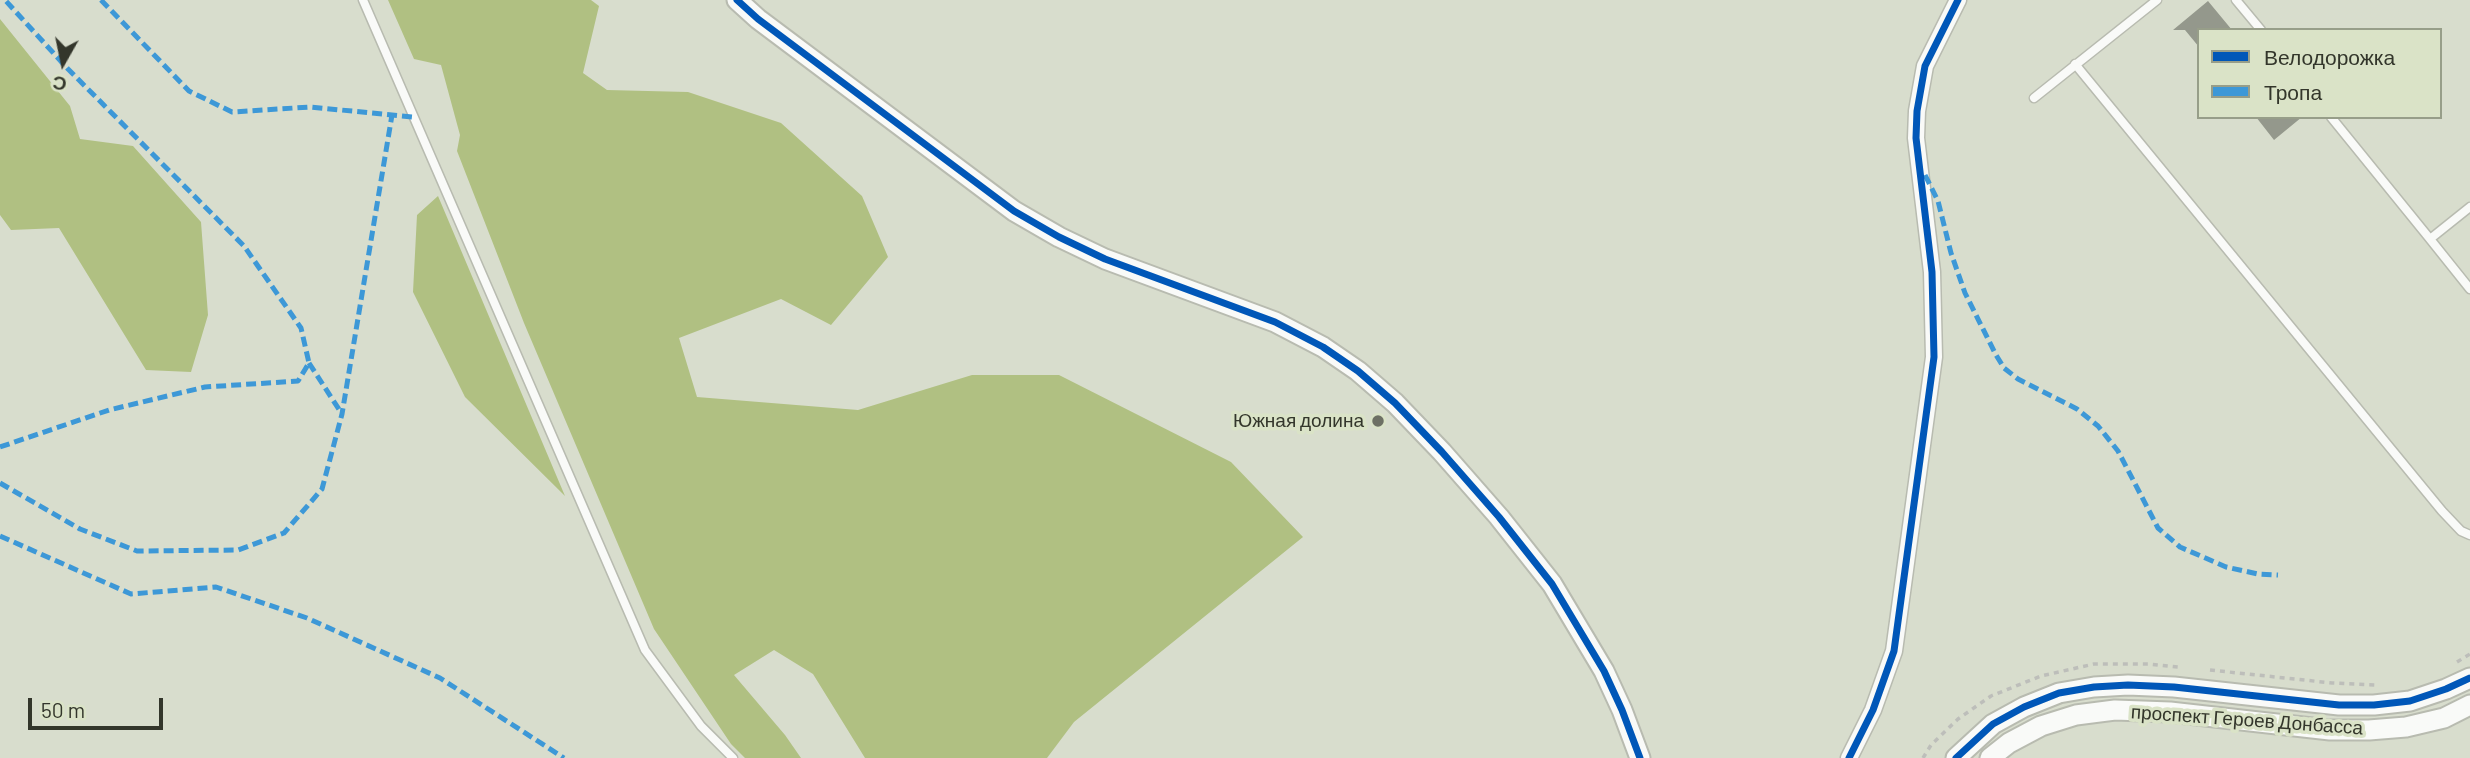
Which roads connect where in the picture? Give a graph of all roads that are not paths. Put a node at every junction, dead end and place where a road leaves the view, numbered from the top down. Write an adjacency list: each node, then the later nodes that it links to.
1 (363, 0): 16 (lane)
2 (737, 0): 17 (street)
3 (1958, 0): 18 (street)
4 (2157, 0): 7 (lane)
5 (2236, 0): 6 (lane)
6 (2258, 28)
7 (2075, 64): 8 (lane); 13 (lane)
8 (2034, 99)
9 (2333, 119): 11 (lane)
10 (2470, 207): 11 (lane)
11 (2430, 239): 12 (lane)
12 (2470, 289)
13 (2470, 535)
14 (2470, 678): 19 (street, проспект Героев Донбасса)
15 (2470, 705): 20 (street, проспект Героев Донбасса)
16 (733, 758)
17 (1640, 758)
18 (1849, 758)
19 (1956, 758)
20 (1990, 758)

